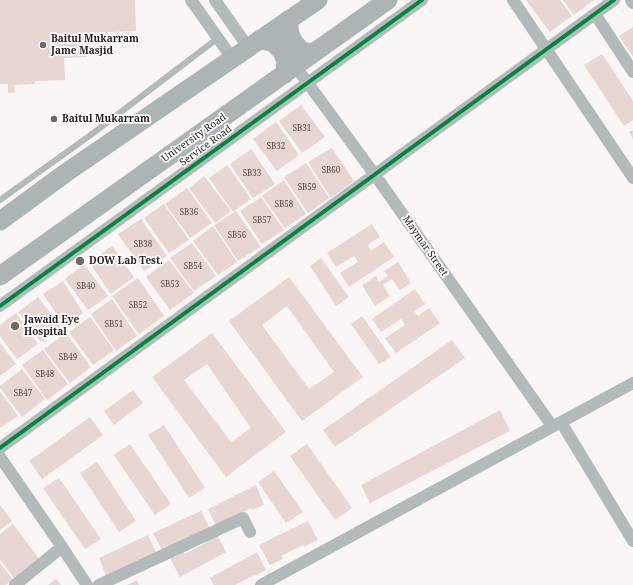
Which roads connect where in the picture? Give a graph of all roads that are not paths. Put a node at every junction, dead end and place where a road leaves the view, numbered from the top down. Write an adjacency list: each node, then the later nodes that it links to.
1 (191, 0): 12 (street)
2 (215, 0): 13 (street)
3 (388, 0): 15 (main road, University Road)
4 (422, 0): 19 (street, Service Road)
5 (513, 0): 14 (street)
6 (614, 0): 10 (street)
7 (631, 0): 9 (street)
8 (306, 3): 11 (main road)
9 (633, 3)
10 (595, 14): 14 (street); 18 (street)
11 (288, 20): 13 (main road); 15 (main road)
12 (218, 38): 16 (street); 22 (lane)
13 (254, 43): 16 (main road); 17 (main road)
14 (546, 48): 20 (street); 21 (street)
15 (314, 53): 17 (main road, University Road)
16 (232, 58): 22 (main road)
17 (291, 70): 19 (street, Maymar Street); 23 (main road, University Road)
18 (633, 72)
19 (308, 82): 20 (street, Maymar Street); 24 (street, Service Road)
20 (375, 175): 26 (street, Maymar Street); 27 (street)
21 (633, 178)
22 (3, 212)
23 (0, 276)
24 (0, 306)
25 (633, 383): 26 (street)
26 (557, 424): 30 (street, Maymar Street); 35 (street)
27 (0, 448)
28 (0, 457): 31 (street)
29 (250, 532): 34 (street)
30 (633, 541)
31 (62, 547): 32 (street); 33 (street)
32 (15, 585)
33 (87, 585)
34 (99, 585)
35 (261, 585)

